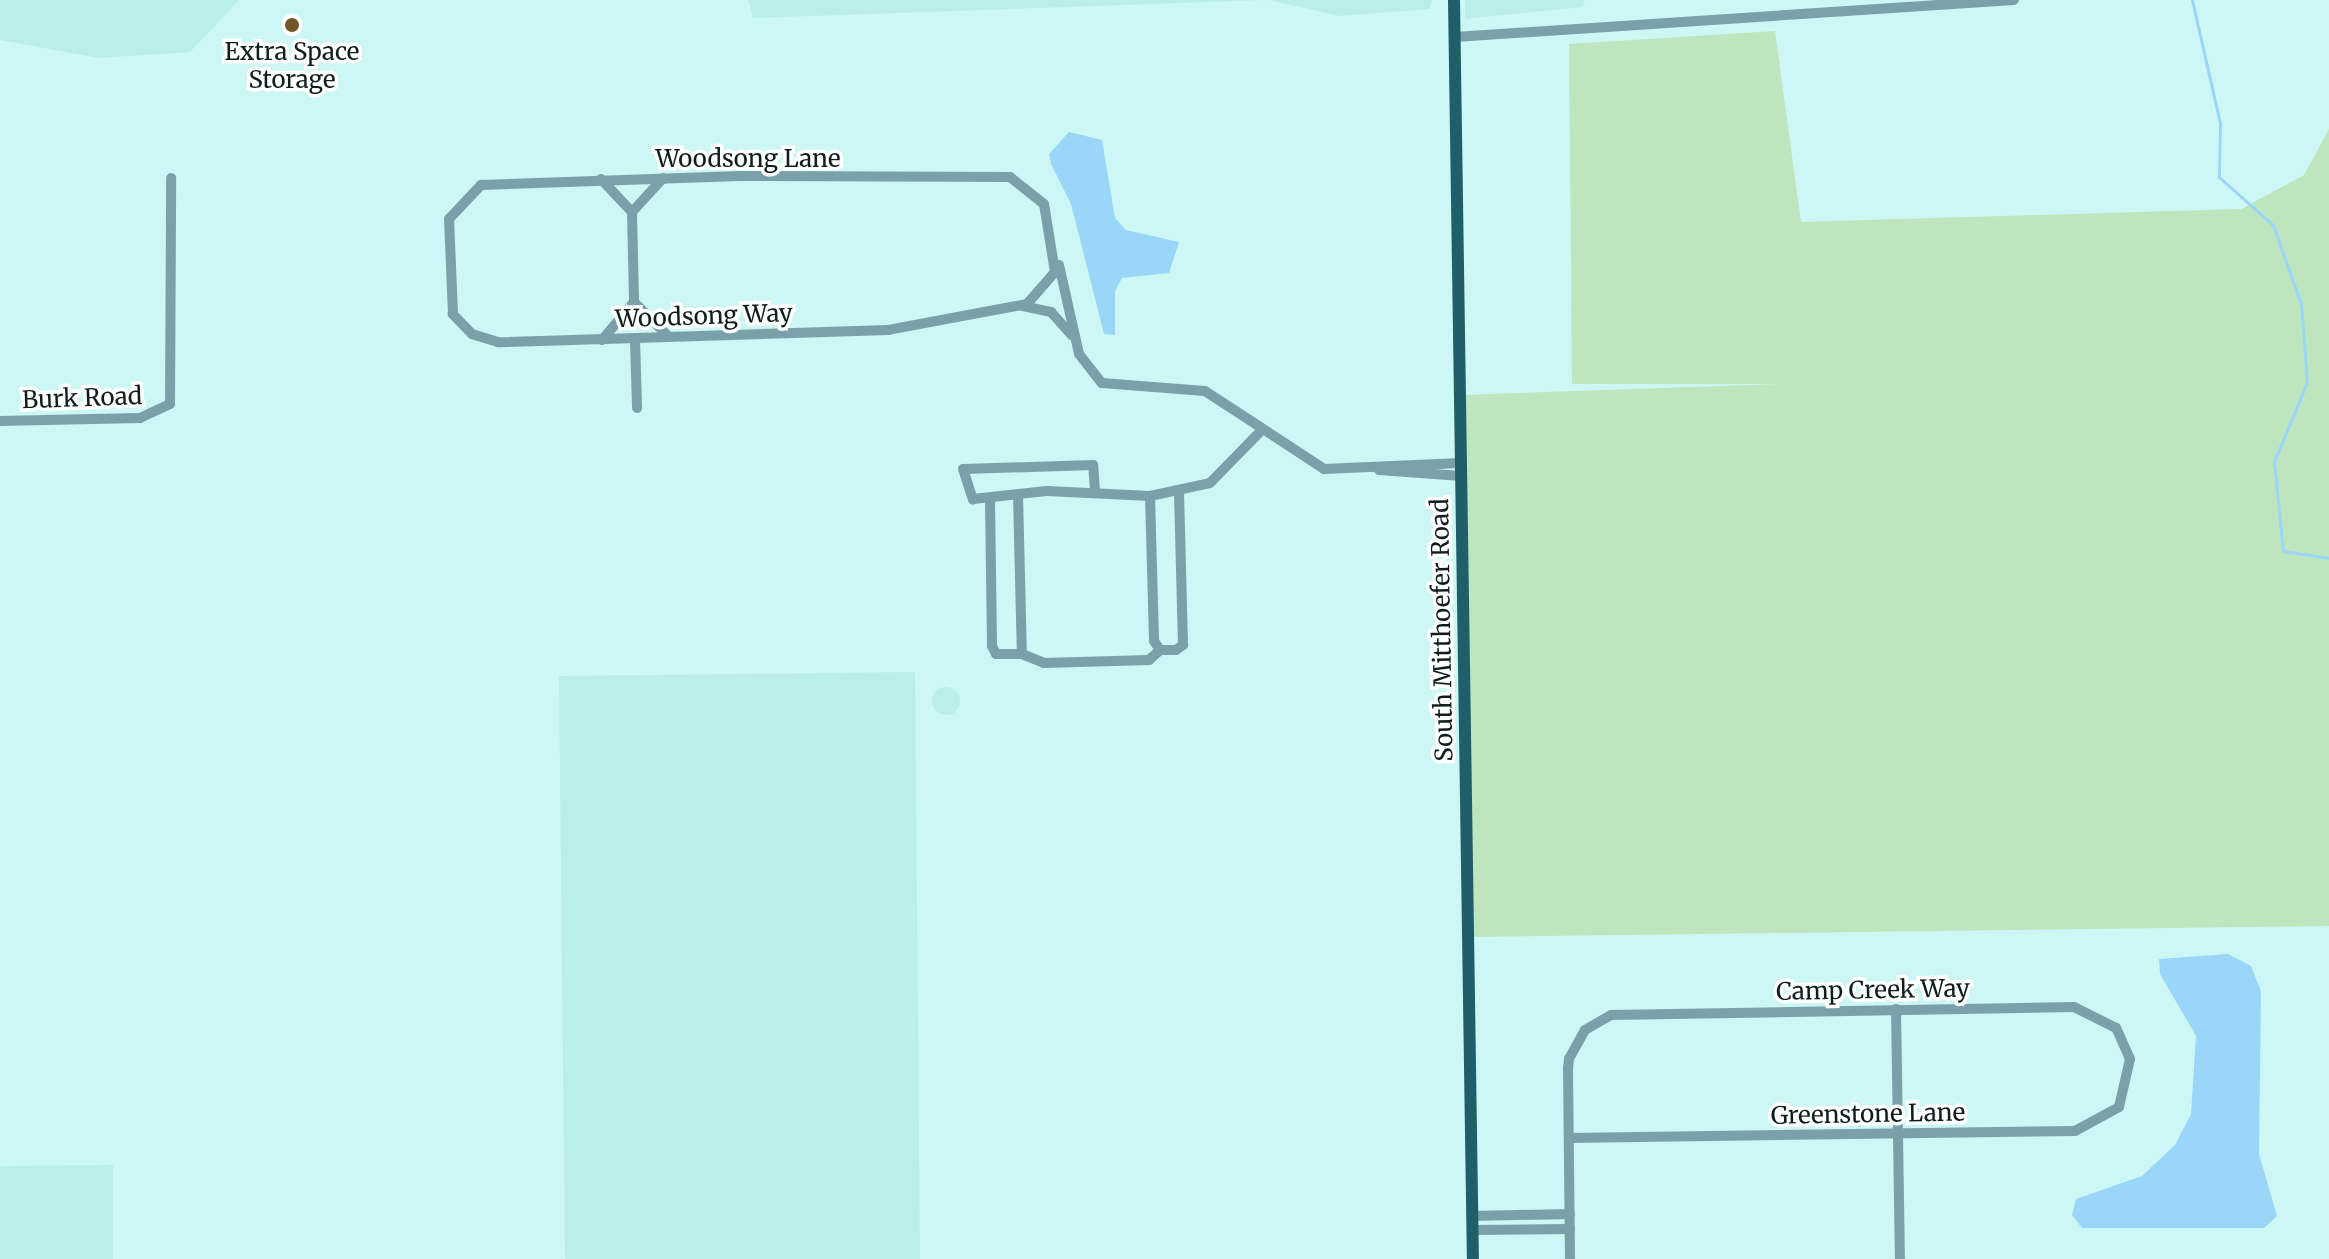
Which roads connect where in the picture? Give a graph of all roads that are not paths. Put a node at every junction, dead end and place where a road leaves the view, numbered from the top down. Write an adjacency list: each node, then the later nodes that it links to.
1 (1454, 0): 3 (main road, South Mitthoefer Road)
2 (2014, 0): 3 (street)
3 (1455, 37): 19 (main road, South Mitthoefer Road)
4 (171, 178): 17 (street, Burk Road)
5 (663, 178): 6 (street, Woodsong Lane); 7 (street); 8 (street, Woodsong Lane)
6 (601, 179): 7 (street); 9 (street, Woodsong Lane)
7 (632, 212): 10 (street)
8 (1057, 255): 11 (street); 15 (street, Woodsong Lane)
9 (448, 263): 14 (street, Woodsong Way)
10 (634, 302): 12 (street); 14 (street)
11 (1019, 307): 12 (street, Woodsong Way); 15 (street, Woodsong Way)
12 (668, 336): 13 (street, Woodsong Way)
13 (635, 339): 14 (street, Woodsong Way); 16 (street)
14 (602, 340)
15 (1076, 341): 18 (street, Woodsong Way)
16 (637, 408)
17 (0, 421)
18 (1261, 431): 19 (street, Woodsong Way); 21 (street)
19 (1462, 469): 32 (main road, South Mitthoefer Road)
20 (1095, 491): 22 (street); 23 (street); 24 (street)
21 (1179, 493): 23 (street); 25 (street)
22 (1018, 495): 24 (street); 26 (street)
23 (1150, 496): 25 (street)
24 (990, 500): 26 (street)
25 (1160, 650): 26 (street)
26 (1022, 654)
27 (1896, 1009): 28 (street, Camp Creek Way); 29 (street); 30 (street, Camp Creek Way)
28 (2131, 1068): 29 (street, Greenstone Lane)
29 (1898, 1134): 30 (street, Greenstone Lane); 37 (street)
30 (1569, 1138): 31 (street)
31 (1570, 1214): 32 (street); 33 (street)
32 (1472, 1216): 34 (main road, South Mitthoefer Road)
33 (1570, 1229): 34 (street); 36 (street)
34 (1472, 1230): 35 (main road, South Mitthoefer Road)
35 (1473, 1259)
36 (1570, 1259)
37 (1900, 1259)

